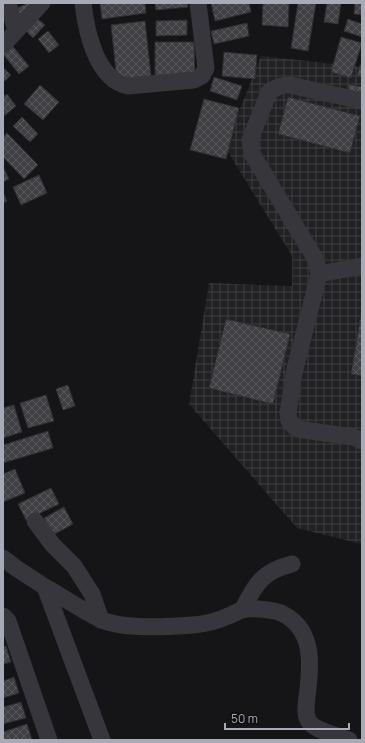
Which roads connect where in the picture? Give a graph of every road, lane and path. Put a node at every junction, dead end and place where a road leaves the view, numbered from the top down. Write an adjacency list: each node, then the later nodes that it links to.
1 (8, 3): 5 (street)
2 (42, 3): 5 (street)
3 (83, 3): 4 (street)
4 (198, 3)
5 (16, 31): 6 (street)
6 (3, 45)
7 (362, 101): 9 (street)
8 (362, 266): 9 (street)
9 (320, 274): 10 (street)
10 (362, 441)
11 (35, 521): 17 (street)
12 (3, 558): 14 (street)
13 (292, 564): 15 (street)
14 (45, 587): 17 (street); 19 (street)
15 (243, 609): 17 (street); 20 (street)
16 (3, 616): 18 (street)
17 (101, 620)
18 (49, 740)
19 (102, 740)
20 (349, 740)

